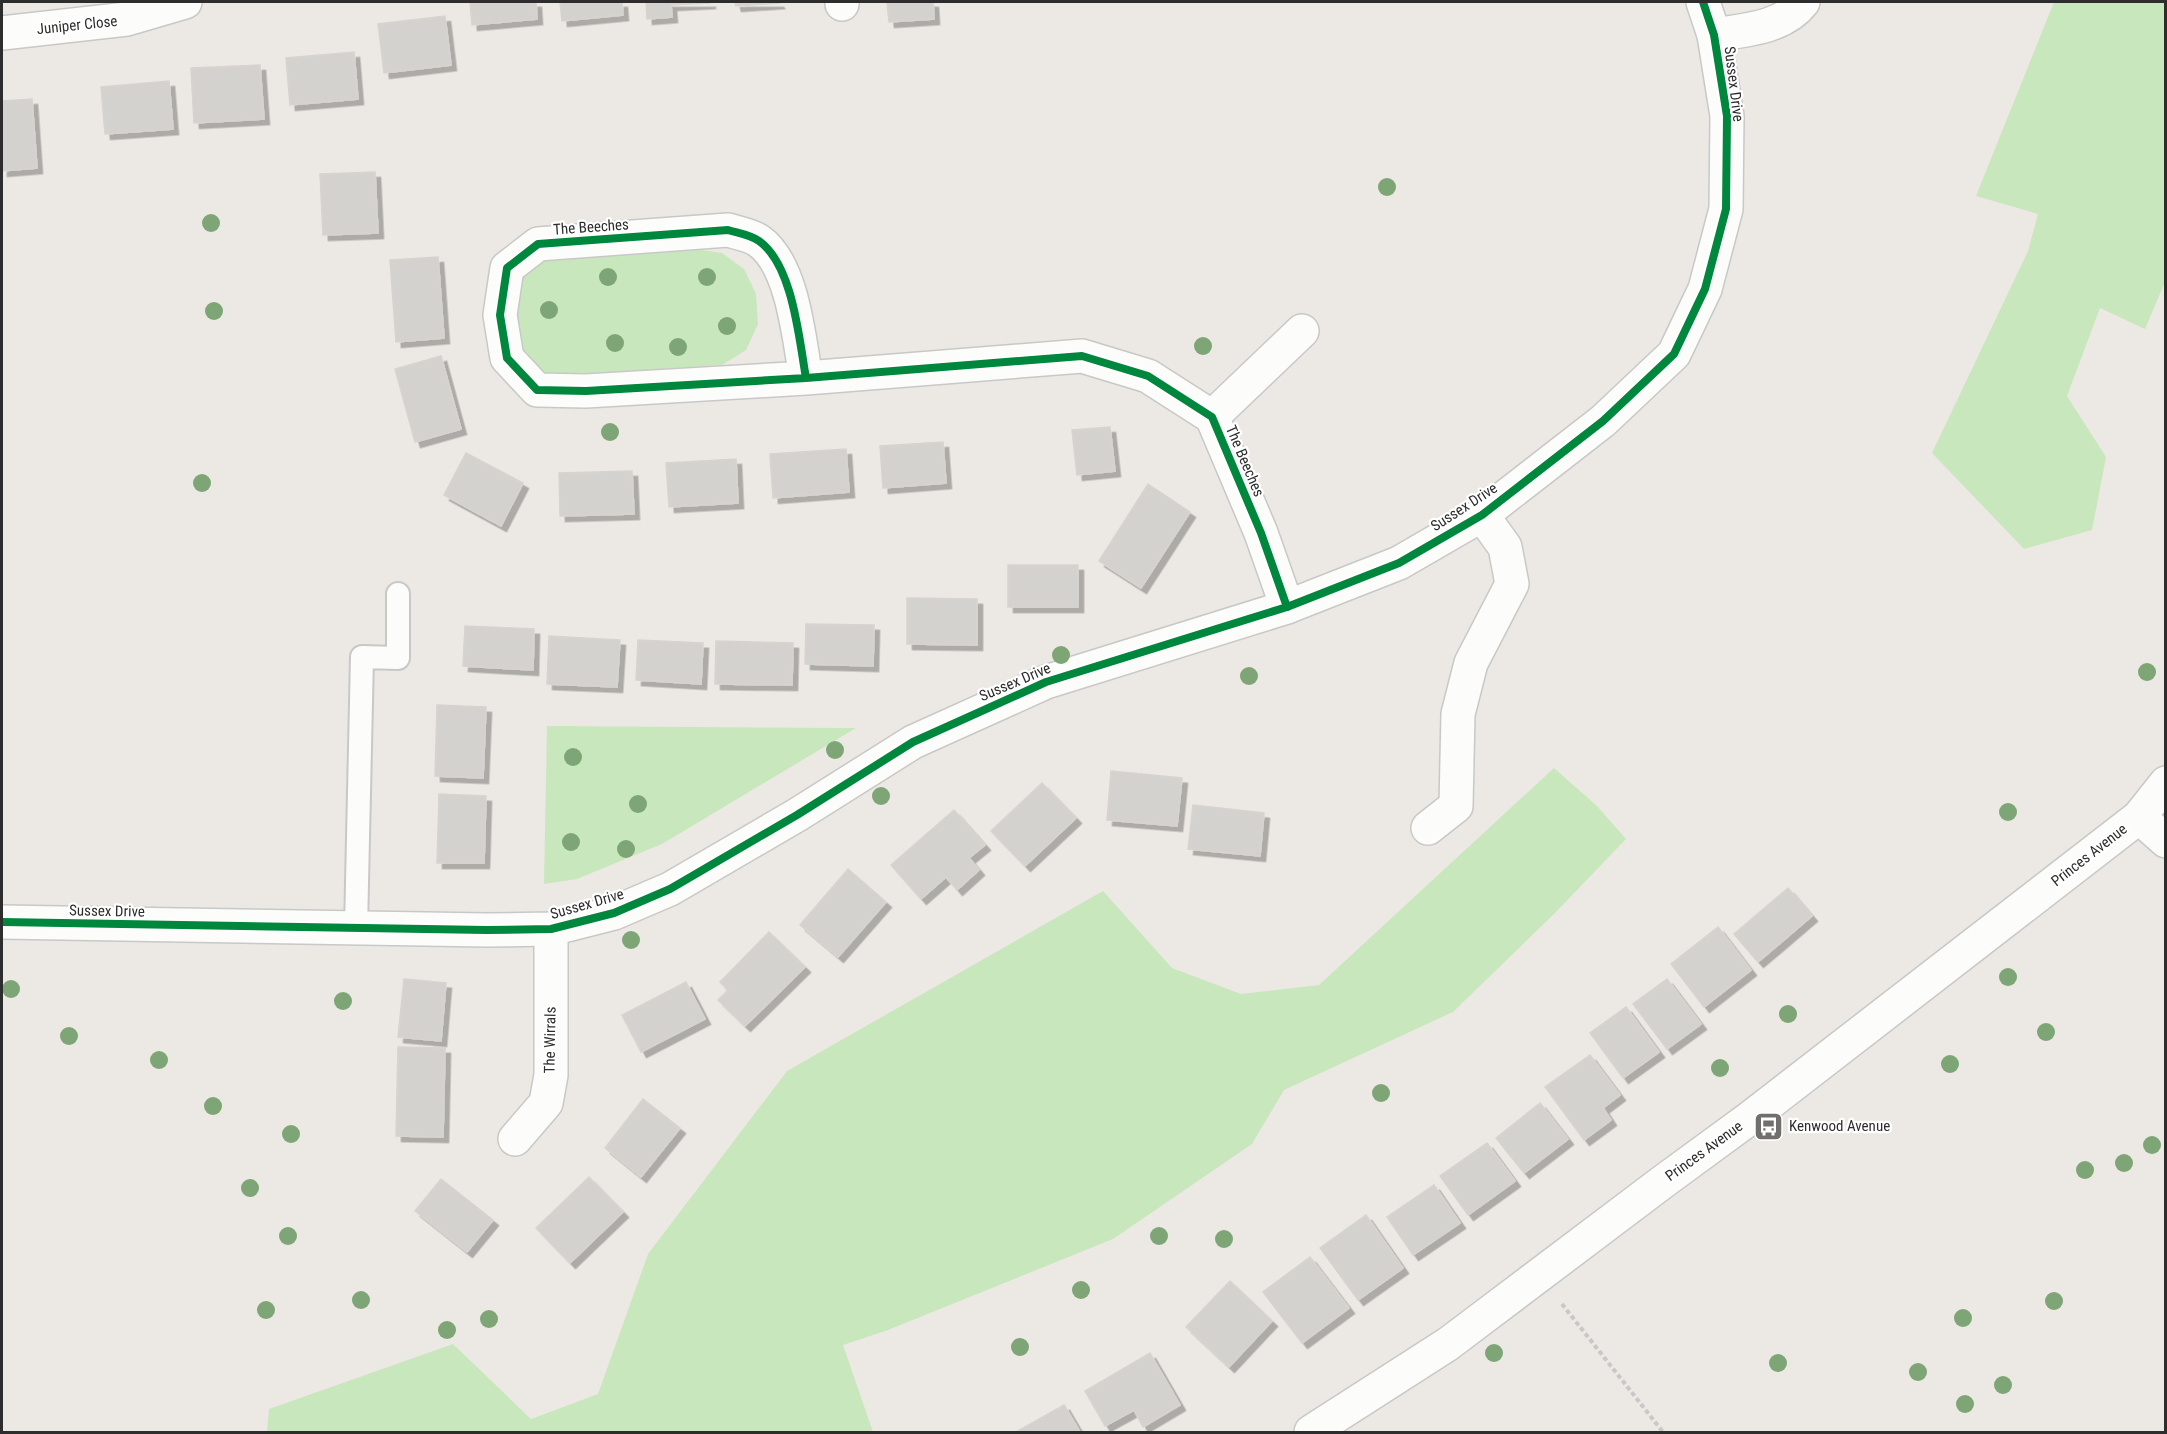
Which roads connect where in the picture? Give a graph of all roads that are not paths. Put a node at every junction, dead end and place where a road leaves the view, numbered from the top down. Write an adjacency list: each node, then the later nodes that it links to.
1 (185, 2): 4 (street, Juniper Close)
2 (1703, 2): 5 (street, Sussex Drive)
3 (1803, 2): 5 (street, Sussex Drive)
4 (2, 33)
5 (1714, 35): 9 (street, Sussex Drive)
6 (1302, 331): 8 (street, The Beeches)
7 (806, 378): 7 (street, The Beeches); 8 (street, The Beeches)
8 (1212, 417): 11 (street, The Beeches)
9 (1482, 515): 11 (street, Sussex Drive); 14 (street, Sussex Drive)
10 (398, 594): 17 (lane)
11 (1287, 607): 18 (street, Sussex Drive)
12 (2166, 783): 13 (street, Princes Avenue)
13 (2139, 817): 15 (street); 20 (street, Princes Avenue)
14 (1428, 828)
15 (2166, 841)
16 (2, 922): 17 (street, Sussex Drive)
17 (356, 928): 18 (street, Sussex Drive)
18 (551, 928): 19 (street, The Wirrals)
19 (515, 1139)
20 (1311, 1432)

